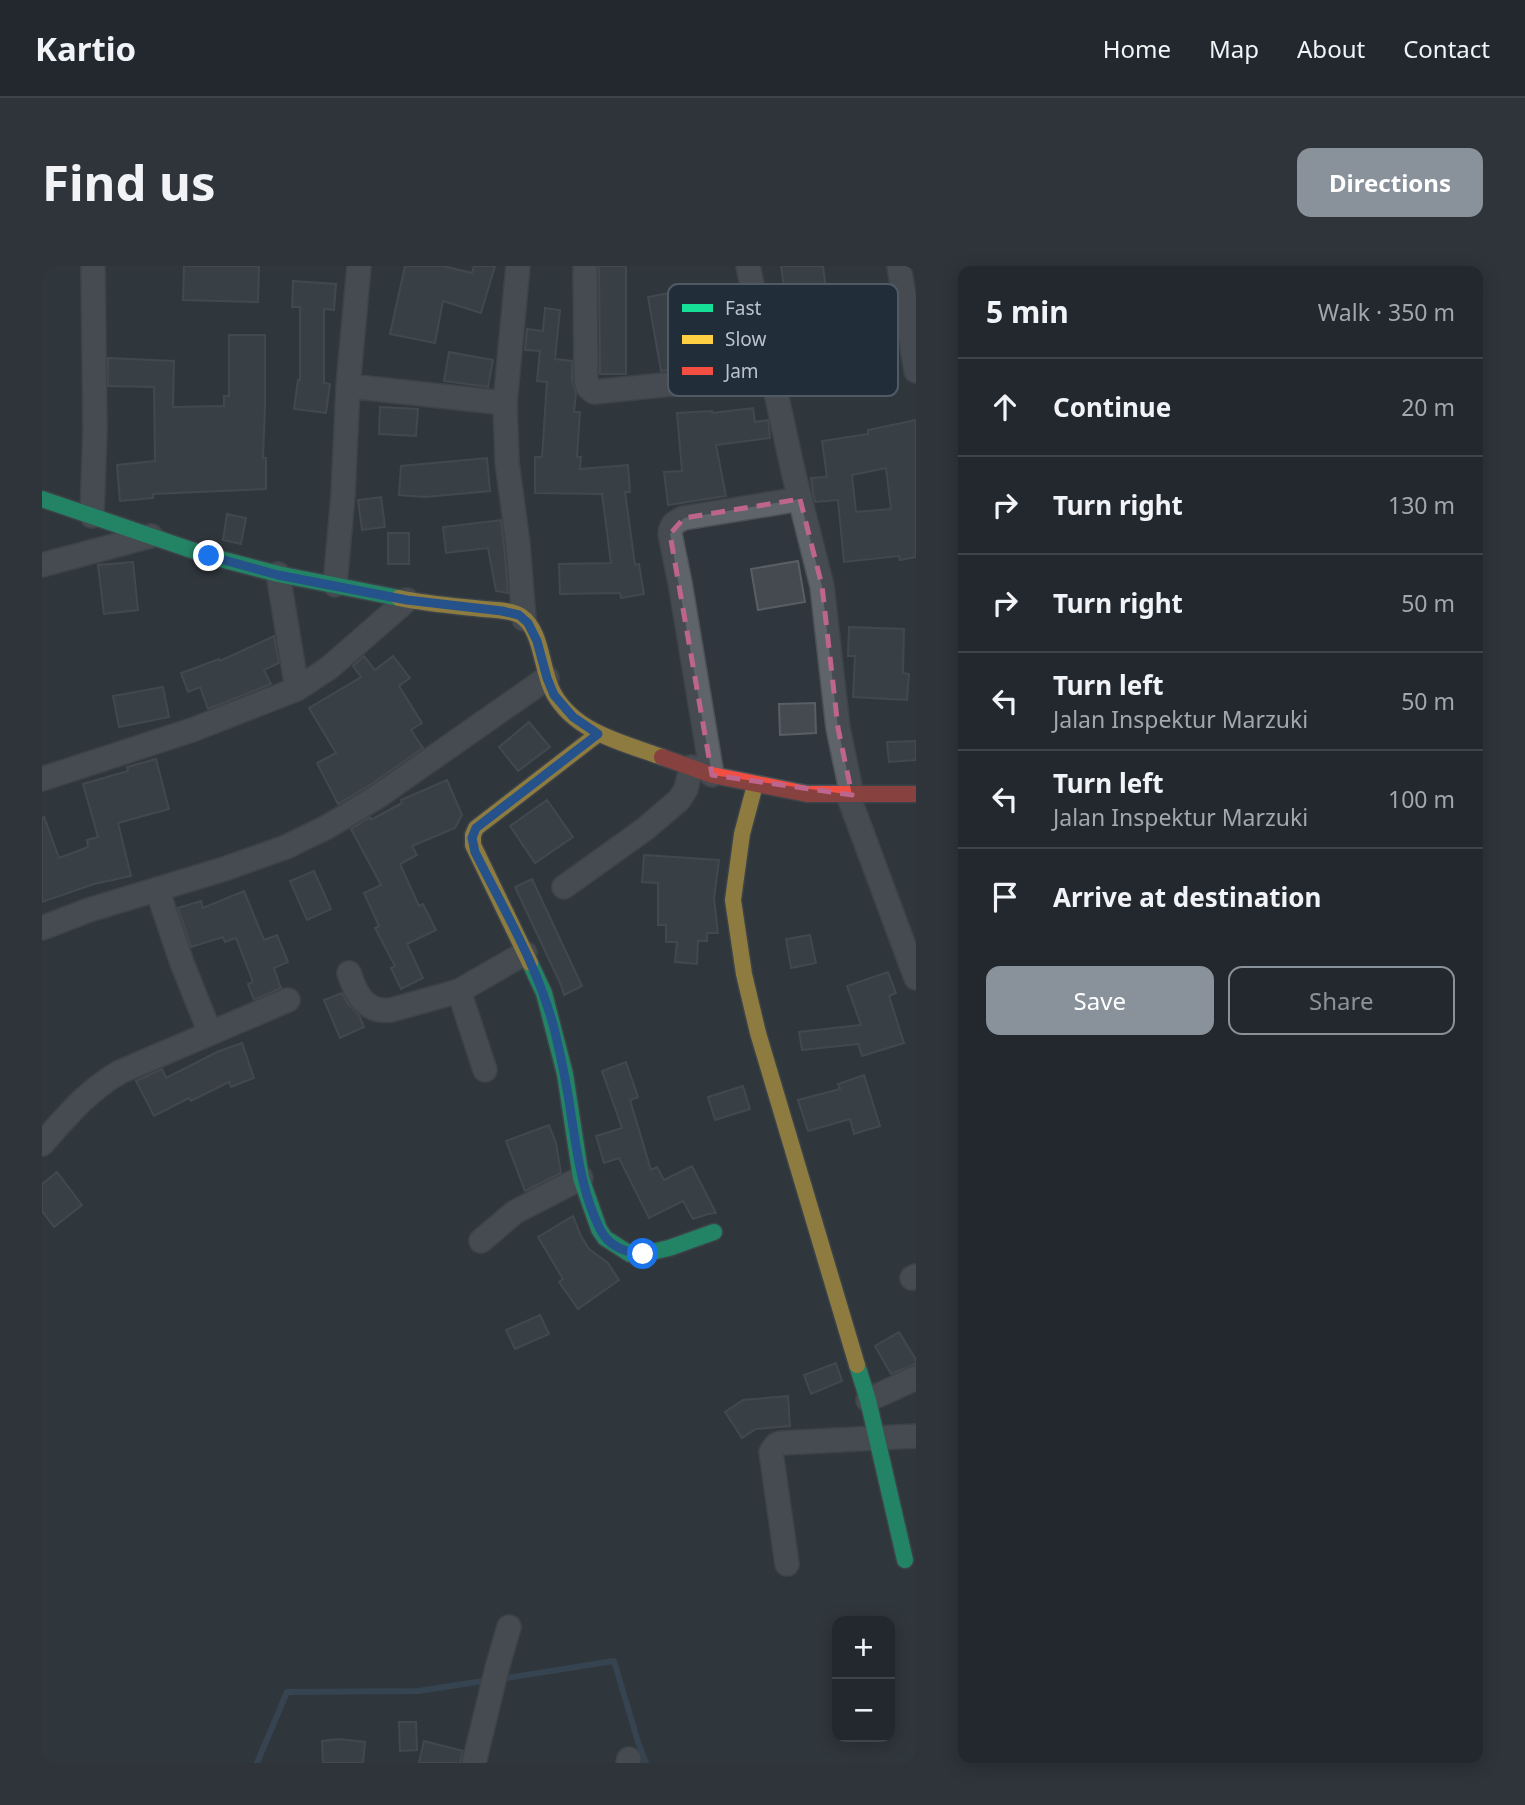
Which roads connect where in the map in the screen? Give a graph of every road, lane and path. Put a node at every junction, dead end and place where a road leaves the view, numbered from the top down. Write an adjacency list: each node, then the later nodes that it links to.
1 (93, 266): 15 (street)
2 (359, 266): 10 (street)
3 (518, 266): 12 (street)
4 (585, 266): 9 (street)
5 (748, 266): 7 (street)
6 (900, 266): 8 (street)
7 (752, 284)
8 (916, 370)
9 (668, 384)
10 (348, 386): 12 (street); 19 (street)
11 (776, 396): 14 (street)
12 (505, 403): 21 (street)
13 (42, 499): 15 (street)
14 (800, 499): 25 (street); 29 (street)
15 (92, 516): 16 (street)
16 (151, 536): 17 (street); 18 (street)
17 (42, 565)
18 (278, 575): 19 (street); 23 (street)
19 (335, 585): 20 (street)
20 (407, 600): 21 (street); 23 (street)
21 (524, 619): 22 (street)
22 (547, 678): 24 (street); 31 (street)
23 (297, 689): 26 (street)
24 (598, 734): 25 (street); 33 (street)
25 (702, 771): 27 (street); 30 (street)
26 (42, 779)
27 (755, 785): 29 (street); 45 (street)
28 (916, 794): 29 (street)
29 (850, 795): 35 (street)
30 (564, 887)
31 (157, 889): 32 (street); 38 (street)
32 (42, 928)
33 (525, 953): 36 (street); 41 (street)
34 (349, 973): 36 (street)
35 (916, 978)
36 (459, 991): 39 (street)
37 (288, 1000): 38 (street)
38 (210, 1033): 40 (street)
39 (485, 1070)
40 (42, 1144)
41 (581, 1178): 42 (street); 43 (street)
42 (713, 1232)
43 (481, 1241)
44 (916, 1378): 45 (street)
45 (868, 1400): 47 (street)
46 (916, 1436): 47 (street)
47 (878, 1438): 48 (street); 49 (street)
48 (905, 1560)
49 (787, 1564)
50 (509, 1627): 51 (street)
51 (474, 1763)

